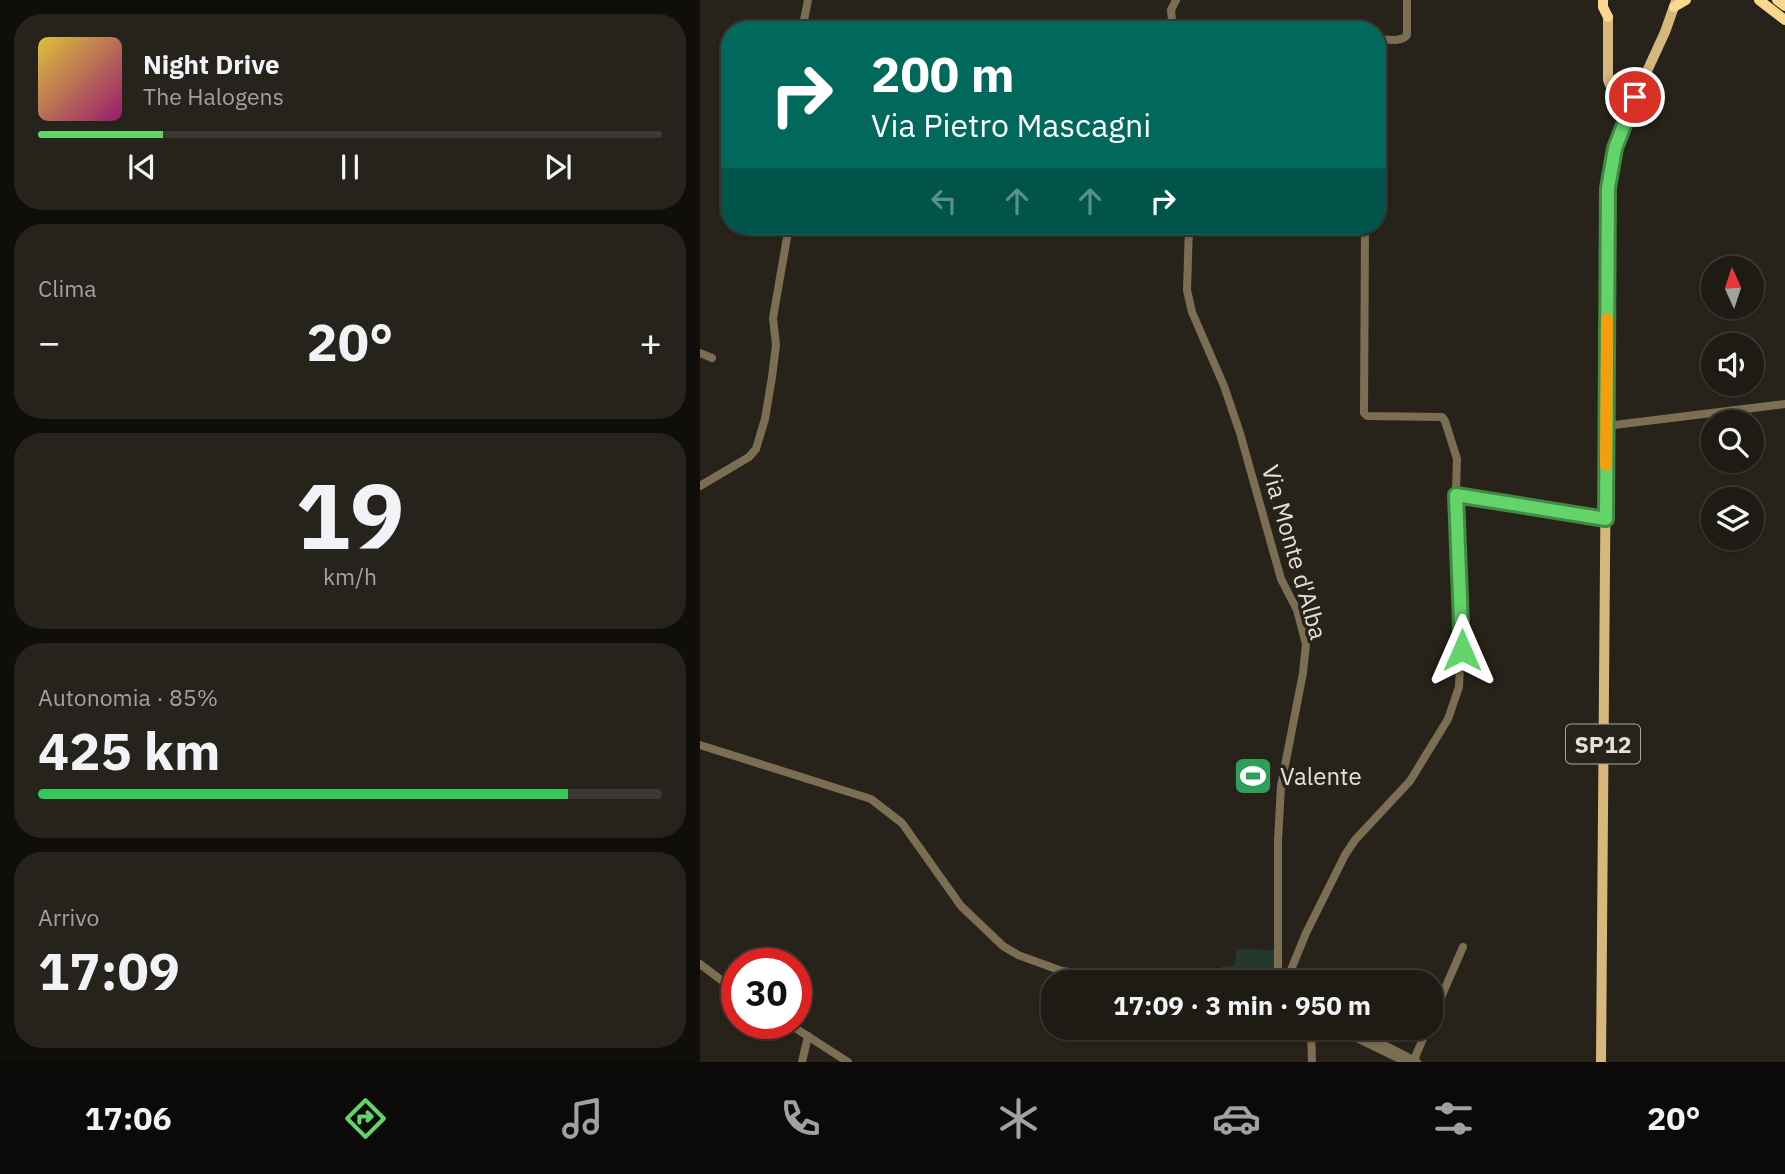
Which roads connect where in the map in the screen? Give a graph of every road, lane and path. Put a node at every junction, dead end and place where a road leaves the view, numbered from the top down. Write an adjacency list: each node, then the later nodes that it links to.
1 (808, 0): 14 (street)
2 (1176, 0): 15 (street)
3 (1407, 0): 16 (street)
4 (1605, 0): 12 (highway)
5 (1686, 0): 9 (highway)
6 (1759, 0): 13 (highway)
7 (1766, 0): 11 (highway)
8 (1777, 0): 10 (highway)
9 (1675, 4): 18 (main road)
10 (1785, 6)
11 (1785, 14)
12 (1608, 17): 17 (main road)
13 (1785, 20)
14 (804, 21)
15 (1172, 21)
16 (1386, 39)
17 (1608, 51): 19 (main road); 20 (main road)
18 (1650, 64): 19 (main road); 21 (main road)
19 (1627, 77): 20 (main road); 21 (main road)
20 (1613, 94): 21 (main road); 22 (main road)
21 (1636, 95): 22 (main road, SP12)
22 (1622, 125): 29 (main road, SP12)
23 (787, 235): 30 (street)
24 (1189, 235): 37 (street, Via Monte d'Alba)
25 (1365, 235): 31 (street)
26 (700, 353): 27 (street)
27 (712, 358)
28 (1785, 404): 29 (street)
29 (1606, 426): 32 (main road, SP12)
30 (700, 486)
31 (1456, 495): 32 (street); 38 (street)
32 (1606, 519): 51 (main road, SP12)
33 (700, 744): 36 (street)
34 (1463, 947): 40 (street)
35 (700, 964): 39 (street)
36 (1059, 970)
37 (1283, 970)
38 (1288, 970)
39 (721, 980)
40 (1443, 993)
41 (807, 1039): 48 (street)
42 (812, 1039): 49 (street)
43 (1311, 1040): 50 (street)
44 (1364, 1040): 47 (street)
45 (1374, 1040): 47 (street)
46 (1422, 1040): 47 (street)
47 (1412, 1061)
48 (802, 1062)
49 (848, 1062)
50 (1312, 1062)
51 (1601, 1062)

